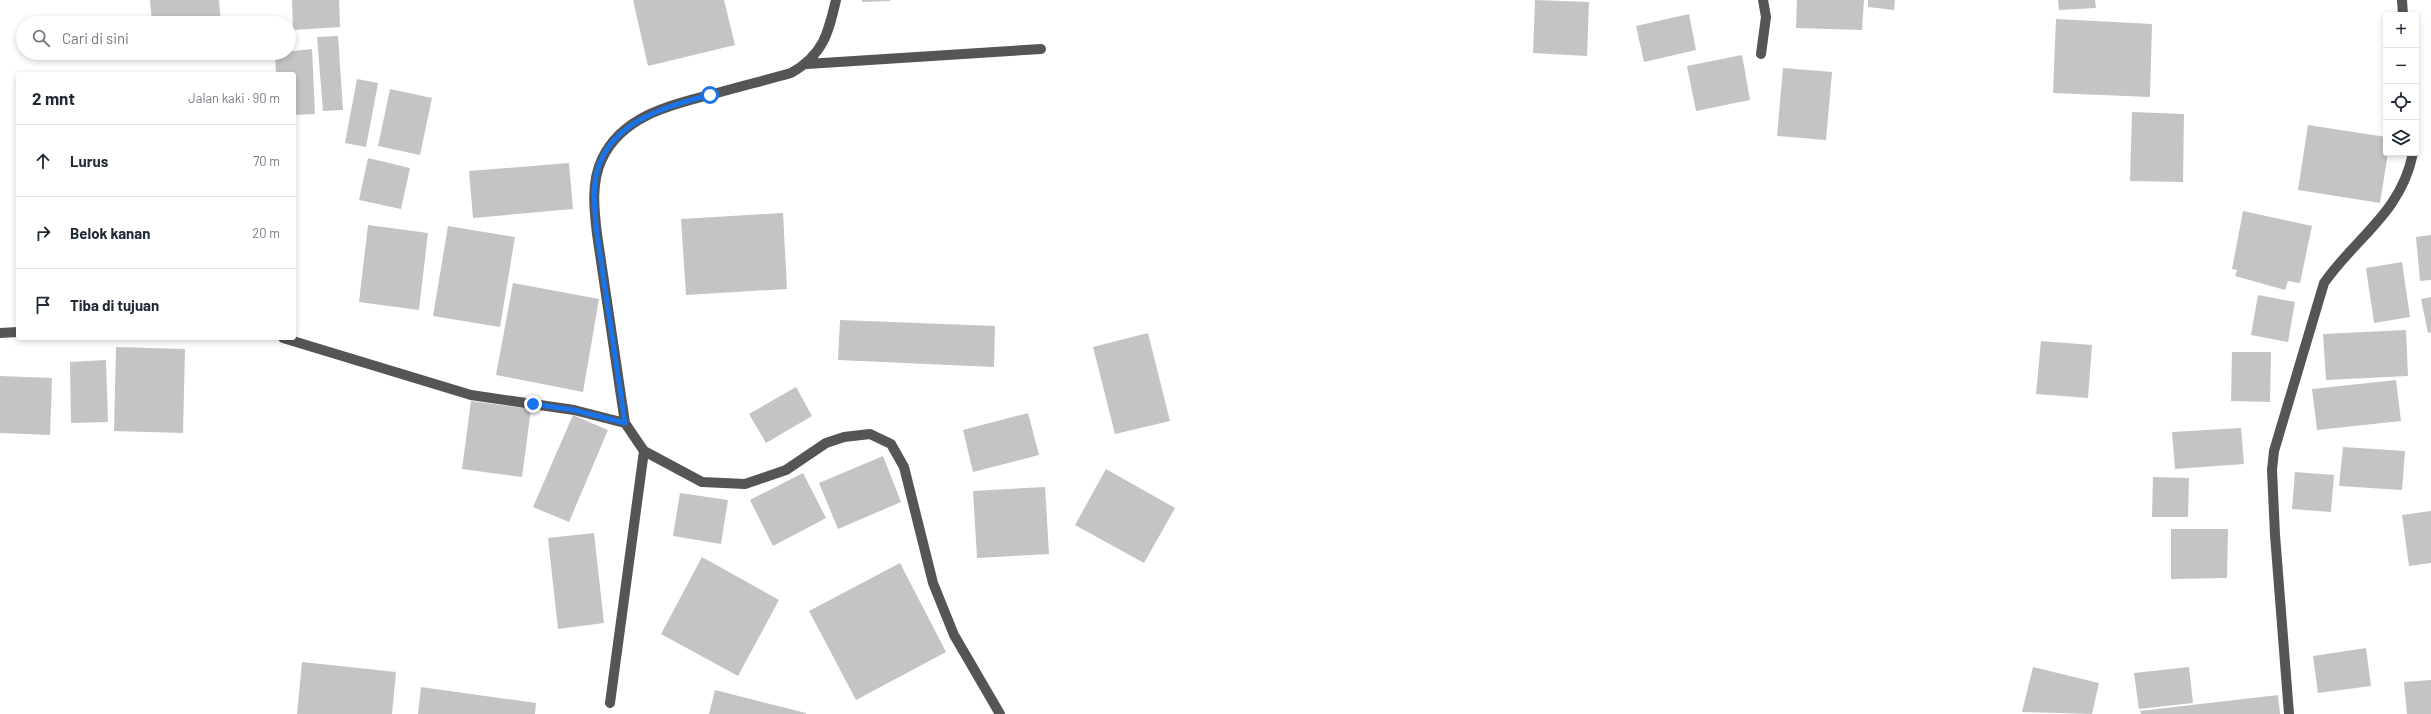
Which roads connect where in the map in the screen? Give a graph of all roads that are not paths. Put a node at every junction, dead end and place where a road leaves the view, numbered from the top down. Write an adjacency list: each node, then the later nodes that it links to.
1 (836, 0): 7 (street)
2 (1763, 0): 6 (street)
3 (2402, 0): 4 (street)
4 (2403, 12)
5 (1042, 49): 7 (street)
6 (1761, 54)
7 (807, 64): 12 (street)
8 (2412, 156): 16 (street)
9 (16, 332): 10 (street)
10 (0, 333)
11 (290, 340): 12 (street)
12 (625, 423): 13 (street)
13 (644, 452): 14 (street); 15 (street)
14 (610, 703)
15 (1000, 714)
16 (2289, 714)

